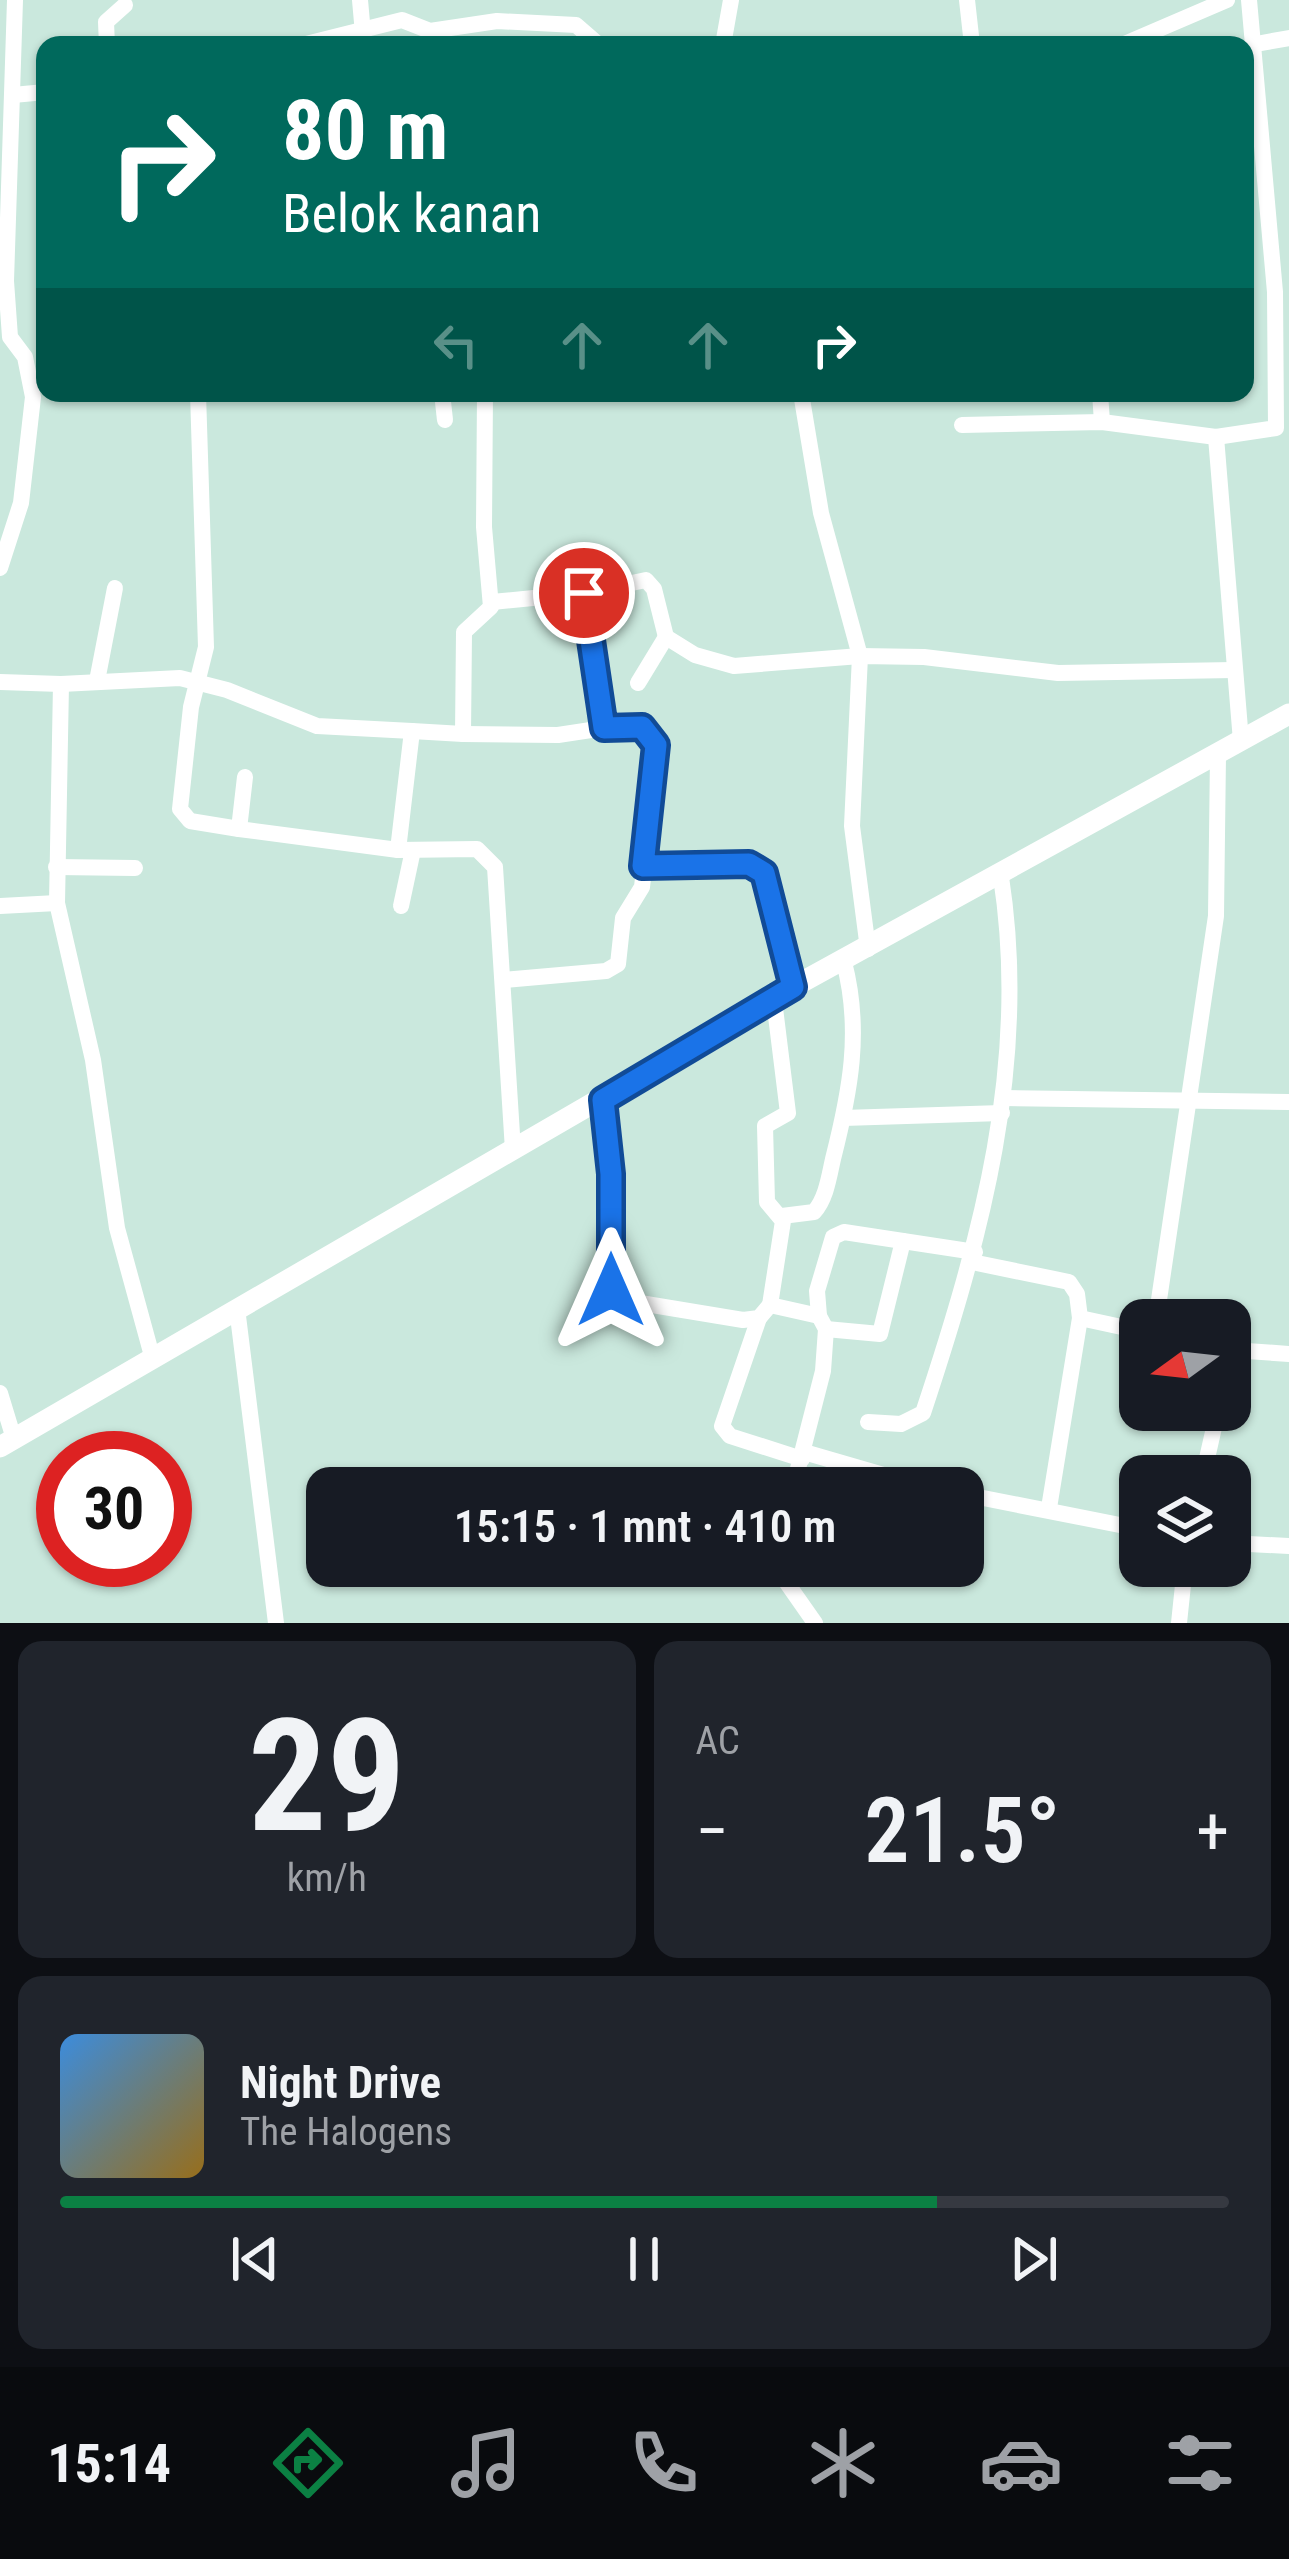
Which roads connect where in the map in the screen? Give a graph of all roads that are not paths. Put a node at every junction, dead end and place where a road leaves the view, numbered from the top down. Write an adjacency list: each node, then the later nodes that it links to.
1 (15, 0): 18 (street)
2 (360, 0): 9 (street)
3 (731, 0): 12 (street)
4 (968, 0): 13 (street)
5 (1227, 0): 14 (street)
6 (1249, 0): 16 (street)
7 (125, 5): 8 (street)
8 (106, 36)
9 (363, 36)
10 (367, 36): 11 (street)
11 (589, 36)
12 (725, 36)
13 (971, 36)
14 (1143, 36)
15 (1289, 38): 16 (street)
16 (1256, 44): 29 (street)
17 (36, 93): 18 (street)
18 (14, 94): 20 (street)
19 (36, 352): 20 (street)
20 (25, 357): 30 (street)
21 (198, 402): 39 (street)
22 (443, 402): 26 (street)
23 (484, 402): 33 (street)
24 (802, 402): 35 (street)
25 (1101, 402): 27 (street)
26 (445, 420)
27 (1102, 422): 28 (street); 29 (street)
28 (962, 425)
29 (1216, 437): 36 (street)
30 (0, 568)
31 (116, 588): 37 (street)
32 (584, 593): 33 (street); 34 (street); 43 (street)
33 (492, 602): 45 (street)
34 (666, 637): 35 (street); 41 (street)
35 (860, 656): 36 (street); 58 (street)
36 (1234, 670): 46 (street)
37 (97, 681): 39 (street); 40 (street)
38 (0, 682): 40 (street)
39 (198, 682): 44 (street); 49 (street)
40 (61, 683): 52 (street)
41 (638, 683)
42 (1289, 714): 46 (street)
43 (604, 728): 45 (street); 51 (street)
44 (412, 731): 45 (street); 50 (street)
45 (464, 734)
46 (1241, 741): 47 (street)
47 (1218, 755): 54 (street); 63 (street)
48 (245, 777): 49 (street)
49 (239, 829): 50 (street)
50 (405, 850): 57 (street); 60 (street)
51 (643, 866): 60 (street); 61 (street)
52 (56, 867): 53 (street); 55 (street)
53 (135, 868)
54 (1001, 877): 58 (street); 65 (street)
55 (57, 903): 56 (street); 79 (street)
56 (0, 906)
57 (400, 907)
58 (868, 949): 59 (street)
59 (844, 962): 61 (street); 66 (street)
60 (504, 980): 67 (street)
61 (783, 994): 62 (street); 68 (street)
62 (603, 1100): 67 (street); 73 (street)
63 (1190, 1100): 64 (street); 65 (street); 71 (street)
64 (1289, 1102)
65 (1003, 1106): 66 (street); 70 (street)
66 (843, 1118): 68 (street)
67 (512, 1150): 72 (street)
68 (782, 1216): 73 (street)
69 (903, 1241): 70 (street); 75 (street); 75 (street)
70 (974, 1257): 74 (street); 81 (street)
71 (1159, 1299)
72 (237, 1308): 79 (street); 93 (street)
73 (765, 1311): 75 (street); 83 (street)
74 (1079, 1318): 76 (street); 87 (street)
75 (823, 1323): 83 (street)
76 (1119, 1327)
77 (1251, 1353): 78 (street)
78 (1289, 1354)
79 (152, 1356): 82 (street)
80 (0, 1393): 82 (street)
81 (868, 1422)
82 (7, 1443)
83 (803, 1455): 84 (street); 85 (street)
84 (799, 1467)
85 (848, 1467)
86 (984, 1497): 87 (street)
87 (1049, 1508): 88 (street)
88 (1119, 1524)
89 (1251, 1545): 90 (street)
90 (1289, 1546)
91 (790, 1587): 94 (street)
92 (1183, 1587): 95 (street)
93 (277, 1623)
94 (815, 1623)
95 (1179, 1623)

